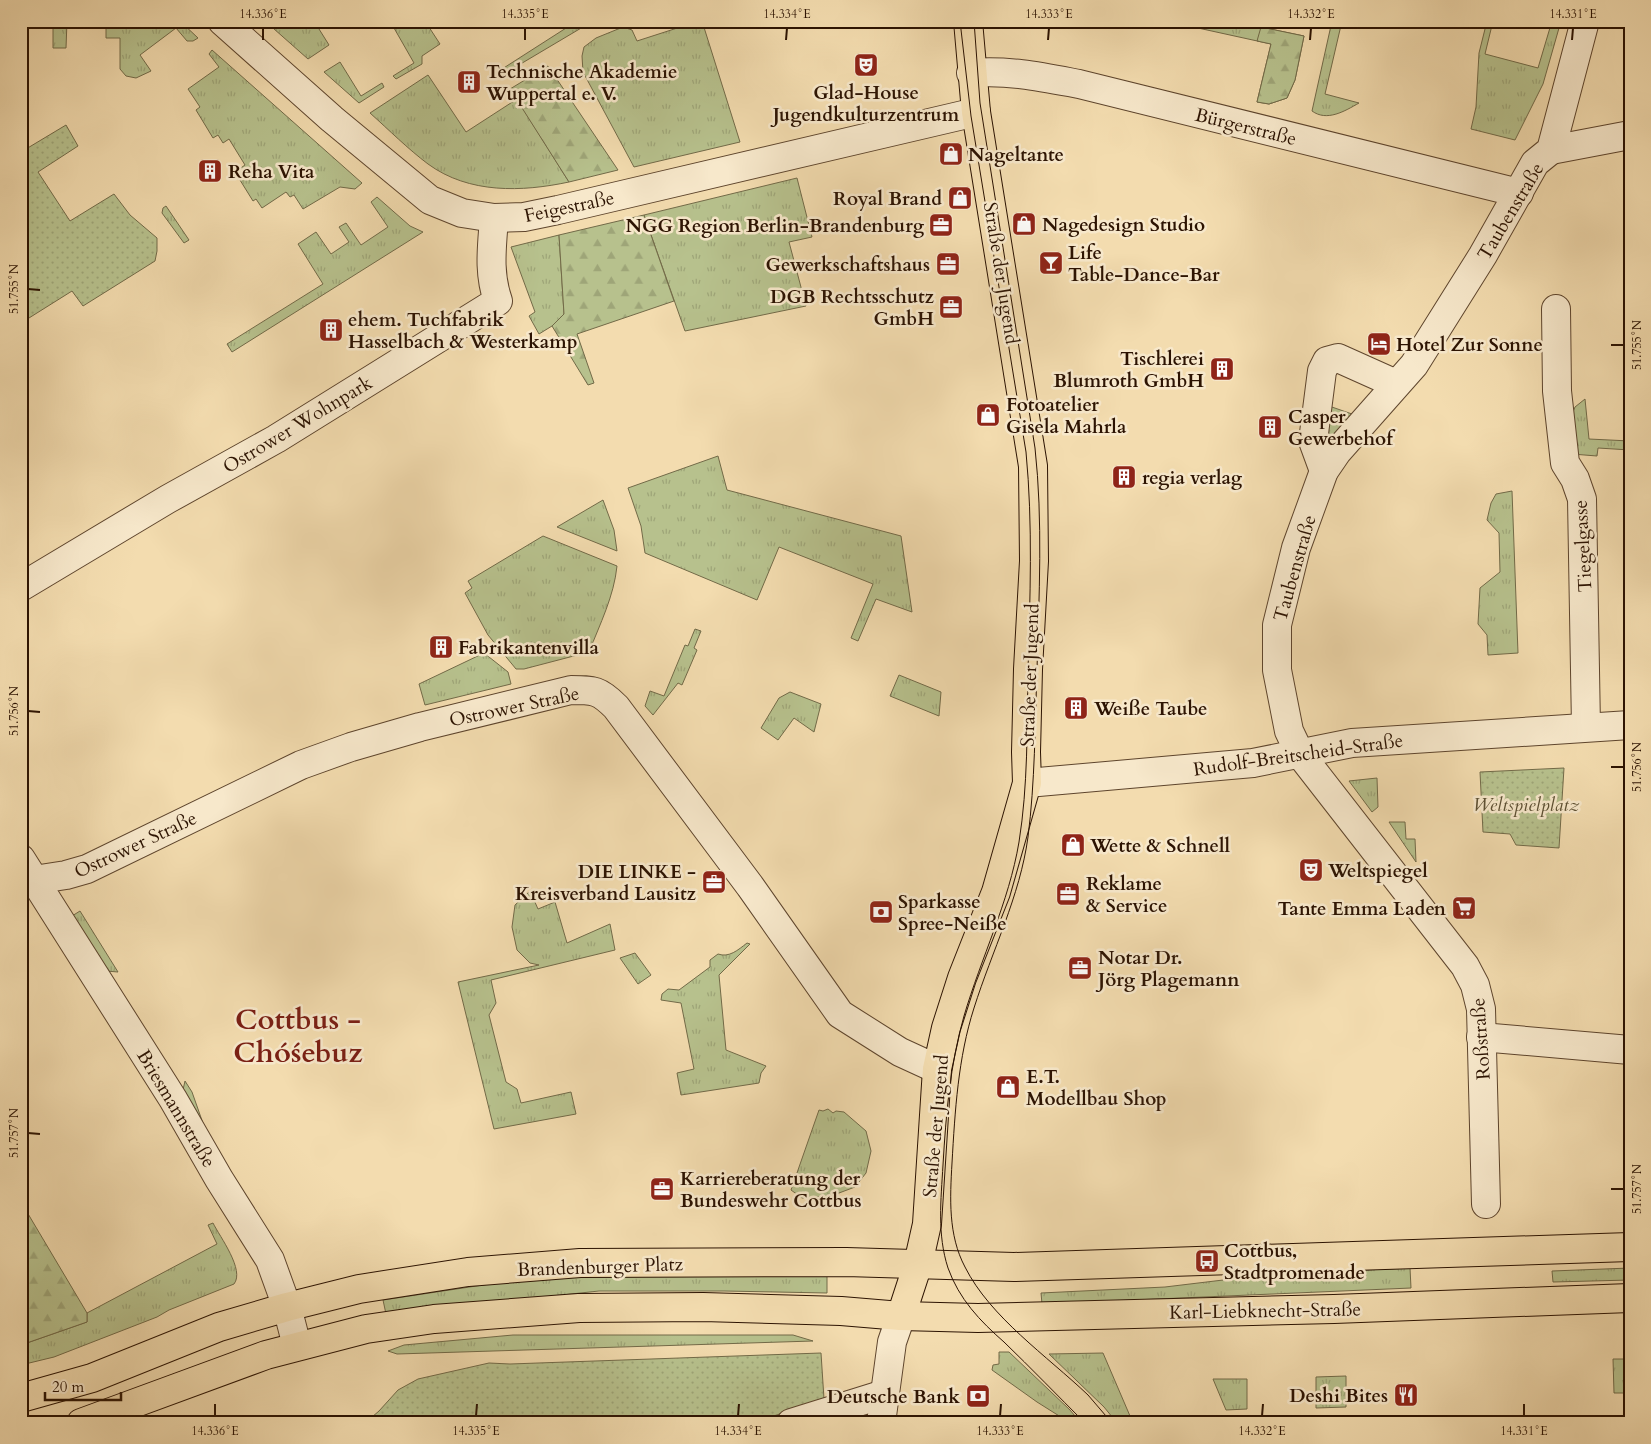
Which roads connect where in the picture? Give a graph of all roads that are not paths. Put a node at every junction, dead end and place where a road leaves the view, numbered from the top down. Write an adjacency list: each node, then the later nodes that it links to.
1 (222, 21): 9 (street, Feigestraße)
2 (968, 21): 4 (main road, Straße der Jugend)
3 (1585, 21): 7 (street, Taubenstraße)
4 (972, 73): 5 (main road, Straße der Jugend); 8 (street, Bürgerstraße)
5 (976, 112): 9 (street, Feigestraße); 17 (main road, Straße der Jugend)
6 (1630, 135): 7 (street)
7 (1551, 150): 8 (street, Taubenstraße)
8 (1519, 192): 11 (street, Taubenstraße)
9 (494, 218): 13 (street, Ostrower Wohnpark)
10 (1556, 309): 15 (street, Tiegelgasse)
11 (1396, 384): 12 (street, Taubenstraße); 12 (street)
12 (1324, 471): 16 (street, Taubenstraße)
13 (21, 587)
14 (1630, 725): 15 (street, Rudolf-Breitscheid-Straße)
15 (1586, 727): 16 (street, Rudolf-Breitscheid-Straße)
16 (1300, 754): 17 (street, Rudolf-Breitscheid-Straße); 19 (street, Roßstraße)
17 (1027, 783): 21 (main road, Straße der Jugend)
18 (26, 874): 21 (street, Ostrower Straße); 26 (street, Briesmannstraße)
19 (1482, 1037): 20 (street); 22 (street, Roßstraße)
20 (1630, 1050)
21 (937, 1069): 24 (main road, Straße der Jugend)
22 (1486, 1204)
23 (1630, 1247): 24 (main road)
24 (918, 1264): 26 (main road, Brandenburger Platz); 27 (main road, Straße der Jugend)
25 (1630, 1298): 27 (main road, Karl-Liebknecht-Straße)
26 (287, 1307): 28 (street, Briesmannstraße); 30 (main road, Brandenburger Platz)
27 (901, 1316): 28 (main road); 29 (street)
28 (298, 1346): 31 (main road)
29 (884, 1394): 32 (street); 33 (street)
30 (21, 1398)
31 (82, 1423)
32 (791, 1423)
33 (881, 1423)

